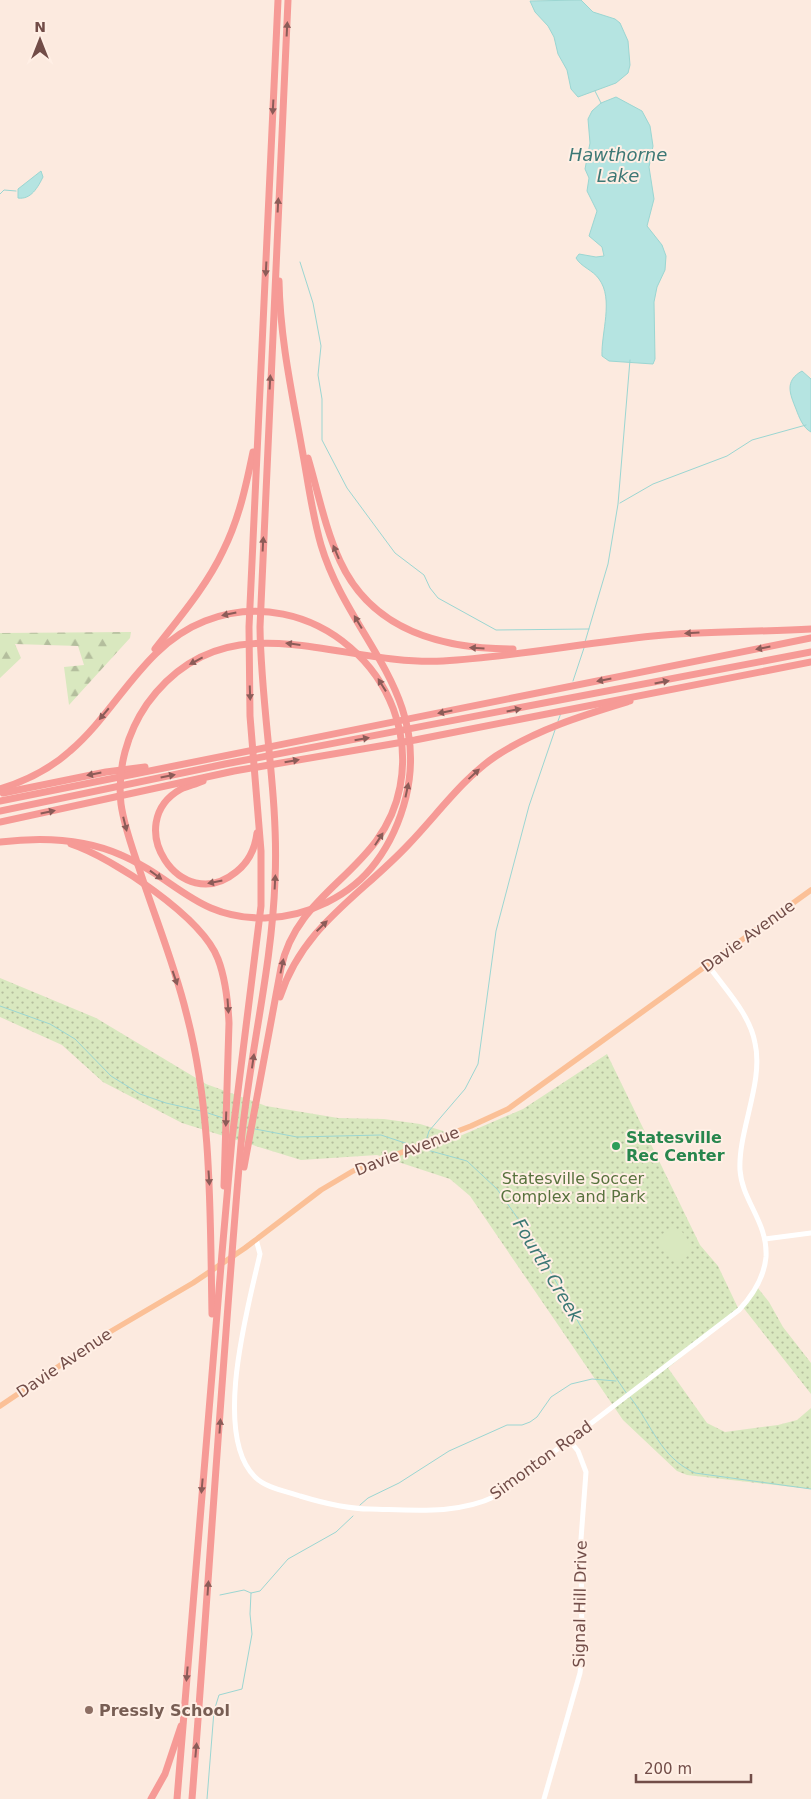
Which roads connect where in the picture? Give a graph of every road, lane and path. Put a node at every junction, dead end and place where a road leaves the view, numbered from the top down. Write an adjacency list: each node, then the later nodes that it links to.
1 (278, 0): 5 (highway, one-way to 5)
2 (288, 0): 3 (highway, one-way to 2)
3 (276, 254): 4 (highway); 27 (highway, one-way to 3)
4 (294, 408): 8 (highway, one-way to 4); 21 (highway, one-way to 4)
5 (258, 429): 12 (highway); 19 (highway, one-way to 19)
6 (811, 629): 8 (highway, one-way to 8)
7 (811, 638): 13 (highway, one-way to 13)
8 (543, 649): 31 (highway, one-way to 31)
9 (811, 652): 18 (highway, one-way to 9)
10 (811, 662): 11 (highway)
11 (743, 676): 14 (highway, one-way to 11); 25 (highway, one-way to 11)
12 (126, 687): 15 (highway, one-way to 15); 25 (highway, one-way to 12)
13 (195, 761): 16 (highway, one-way to 16); 17 (highway)
14 (234, 771): 19 (highway, one-way to 14); 20 (highway, one-way to 14)
15 (0, 789)
16 (0, 793)
17 (0, 801)
18 (0, 811)
19 (259, 814): 26 (highway)
20 (0, 822)
21 (46, 840): 22 (highway); 26 (highway, one-way to 26)
22 (0, 842)
23 (811, 890): 24 (main road, Davie Avenue)
24 (708, 965): 29 (main road, Davie Avenue); 30 (street, Simonton Road)
25 (271, 1031): 27 (highway)
26 (229, 1138): 31 (highway)
27 (244, 1144): 37 (highway, one-way to 27)
28 (811, 1233): 30 (street)
29 (256, 1239): 32 (main road, Davie Avenue); 33 (street, Simonton Road)
30 (765, 1239): 33 (street, Simonton Road)
31 (213, 1350): 34 (highway, one-way to 34)
32 (0, 1406)
33 (569, 1440): 38 (street, Signal Hill Drive)
34 (184, 1719): 35 (highway); 36 (highway)
35 (151, 1799)
36 (178, 1799)
37 (192, 1799)
38 (544, 1799)

